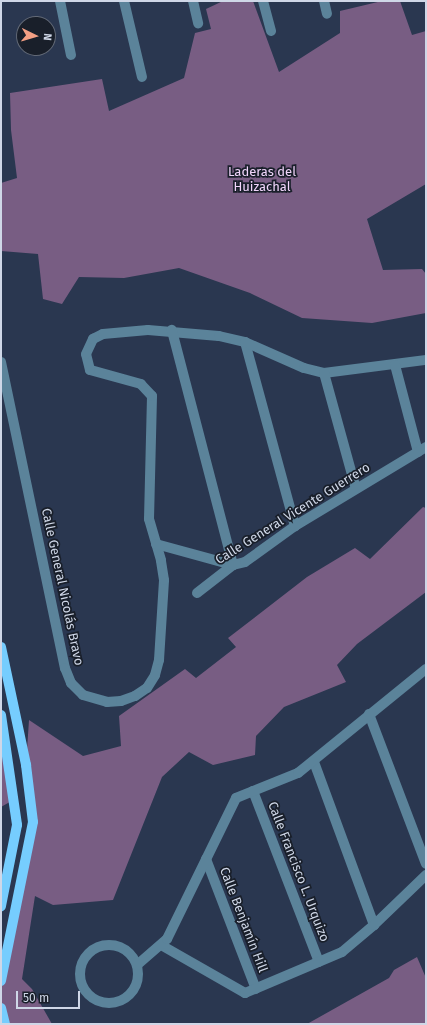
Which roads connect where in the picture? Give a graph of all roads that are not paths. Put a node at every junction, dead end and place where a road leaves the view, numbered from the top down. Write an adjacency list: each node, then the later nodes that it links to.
1 (60, 1): 9 (street)
2 (124, 1): 10 (street)
3 (192, 1): 7 (street)
4 (263, 1): 8 (street)
5 (324, 1): 6 (street)
6 (327, 14)
7 (198, 23)
8 (271, 31)
9 (71, 55)
10 (142, 77)
11 (172, 330): 12 (street); 20 (street, Calle General Nicolás Bravo); 21 (street)
12 (244, 342): 16 (street); 19 (street)
13 (426, 360): 15 (street)
14 (1, 362): 20 (street, Calle General Nicolás Bravo)
15 (395, 365): 16 (street); 17 (street)
16 (324, 373): 18 (street)
17 (422, 449): 18 (street, Calle General Vicente Guerrero)
18 (356, 489): 19 (street, Calle General Vicente Guerrero)
19 (295, 526): 21 (street, Calle General Vicente Guerrero)
20 (156, 544): 21 (street)
21 (233, 565): 22 (street, Calle General Vicente Guerrero)
22 (197, 592)
23 (1, 647): 37 (main road)
24 (425, 671): 25 (street)
25 (369, 714): 27 (street); 30 (street)
26 (1, 715): 32 (main road)
27 (314, 762): 28 (street); 33 (street)
28 (253, 790): 29 (street); 35 (street, Calle Francisco L. Urquizo)
29 (206, 860): 34 (street); 38 (street, Calle Benjamín Hill)
30 (426, 864)
31 (426, 875): 33 (street)
32 (1, 906)
33 (374, 925): 35 (street)
34 (161, 945): 36 (street); 38 (street)
35 (319, 962): 38 (street)
36 (137, 965): 36 (street)
37 (1, 981)
38 (256, 989)
39 (1, 1008): 40 (main road)
40 (6, 1024)

